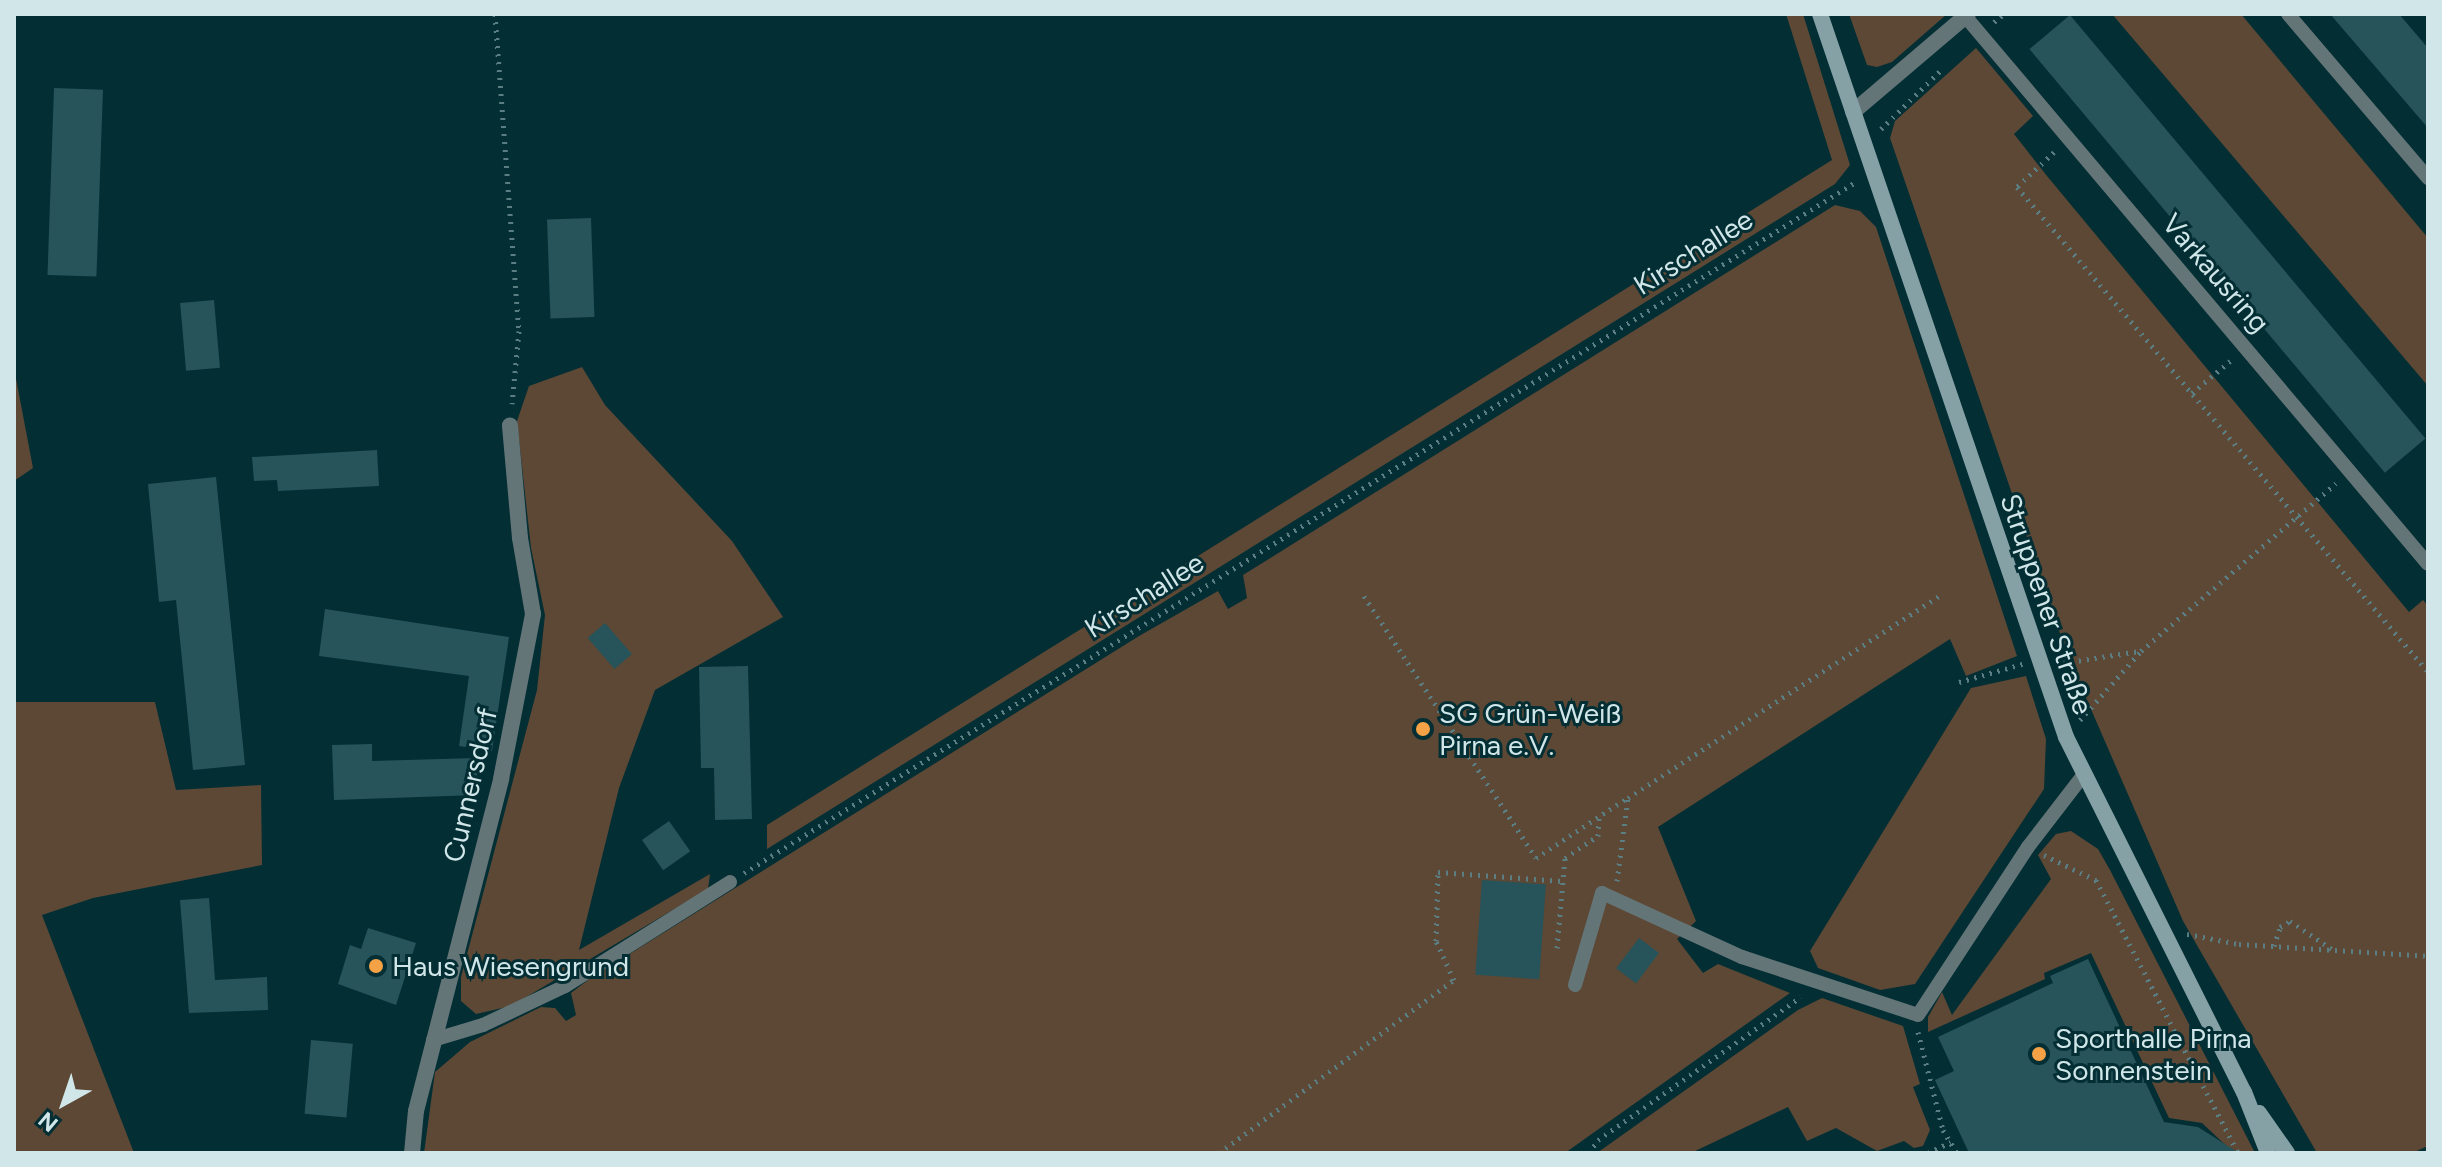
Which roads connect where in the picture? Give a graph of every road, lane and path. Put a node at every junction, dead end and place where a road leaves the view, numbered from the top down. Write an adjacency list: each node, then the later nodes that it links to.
1 (495, 14): 17 (path)
2 (1820, 14): 9 (main road, Struppener Straße)
3 (2004, 14): 6 (path)
4 (2288, 14): 14 (lane)
5 (1966, 15): 6 (lane, Varkausring); 8 (street, Varkausring)
6 (1980, 35): 11 (lane, Varkausring)
7 (1948, 64): 10 (path)
8 (1869, 98): 9 (street, Varkausring); 10 (path)
9 (1853, 112): 13 (main road, Struppener Straße)
10 (1880, 130): 12 (path)
11 (2066, 141): 15 (lane, Varkausring); 16 (path)
12 (1885, 144)
13 (1871, 172): 25 (main road, Struppener Straße); 39 (path, Kirschallee)
14 (2428, 178)
15 (2247, 348): 16 (path); 18 (lane, Varkausring)
16 (2192, 393): 19 (path)
17 (510, 425): 49 (street, Cunnersdorf)
18 (2350, 472): 19 (path); 20 (lane, Varkausring)
19 (2295, 516): 24 (path); 27 (path)
20 (2428, 564)
21 (1940, 595): 35 (path)
22 (1364, 596): 36 (path)
23 (2054, 649): 26 (path)
24 (2141, 651): 26 (path); 31 (path)
25 (2040, 663): 26 (path); 29 (path); 33 (main road, Struppener Straße)
26 (2059, 664): 28 (path)
27 (2428, 672)
28 (2065, 678)
29 (1959, 682)
30 (2076, 706): 31 (path)
31 (2081, 720): 32 (path); 33 (path)
32 (2086, 730)
33 (2066, 737): 34 (main road, Struppener Straße)
34 (2082, 777): 37 (lane); 50 (main road, Struppener Straße)
35 (1628, 798): 36 (path); 40 (path)
36 (1599, 817): 38 (path)
37 (2028, 847): 48 (lane); 57 (path)
38 (1563, 881): 43 (path); 53 (path)
39 (730, 882): 49 (lane)
40 (1611, 897): 46 (lane); 47 (lane)
41 (2188, 946): 42 (path)
42 (2274, 946): 44 (path); 44 (path)
43 (1557, 948)
44 (2334, 950): 45 (path)
45 (2428, 956)
46 (1815, 982): 48 (lane); 54 (path)
47 (1575, 985)
48 (1918, 1015): 51 (path)
49 (433, 1040): 52 (street, Cunnersdorf)
50 (2244, 1092): 58 (main road, Struppener Straße); 59 (main road, Struppener Straße)
51 (1951, 1142): 55 (path); 56 (path)
52 (412, 1153)
53 (1219, 1153)
54 (1589, 1153)
55 (1928, 1153)
56 (1957, 1153)
57 (2238, 1153)
58 (2268, 1153)
59 (2287, 1153)

